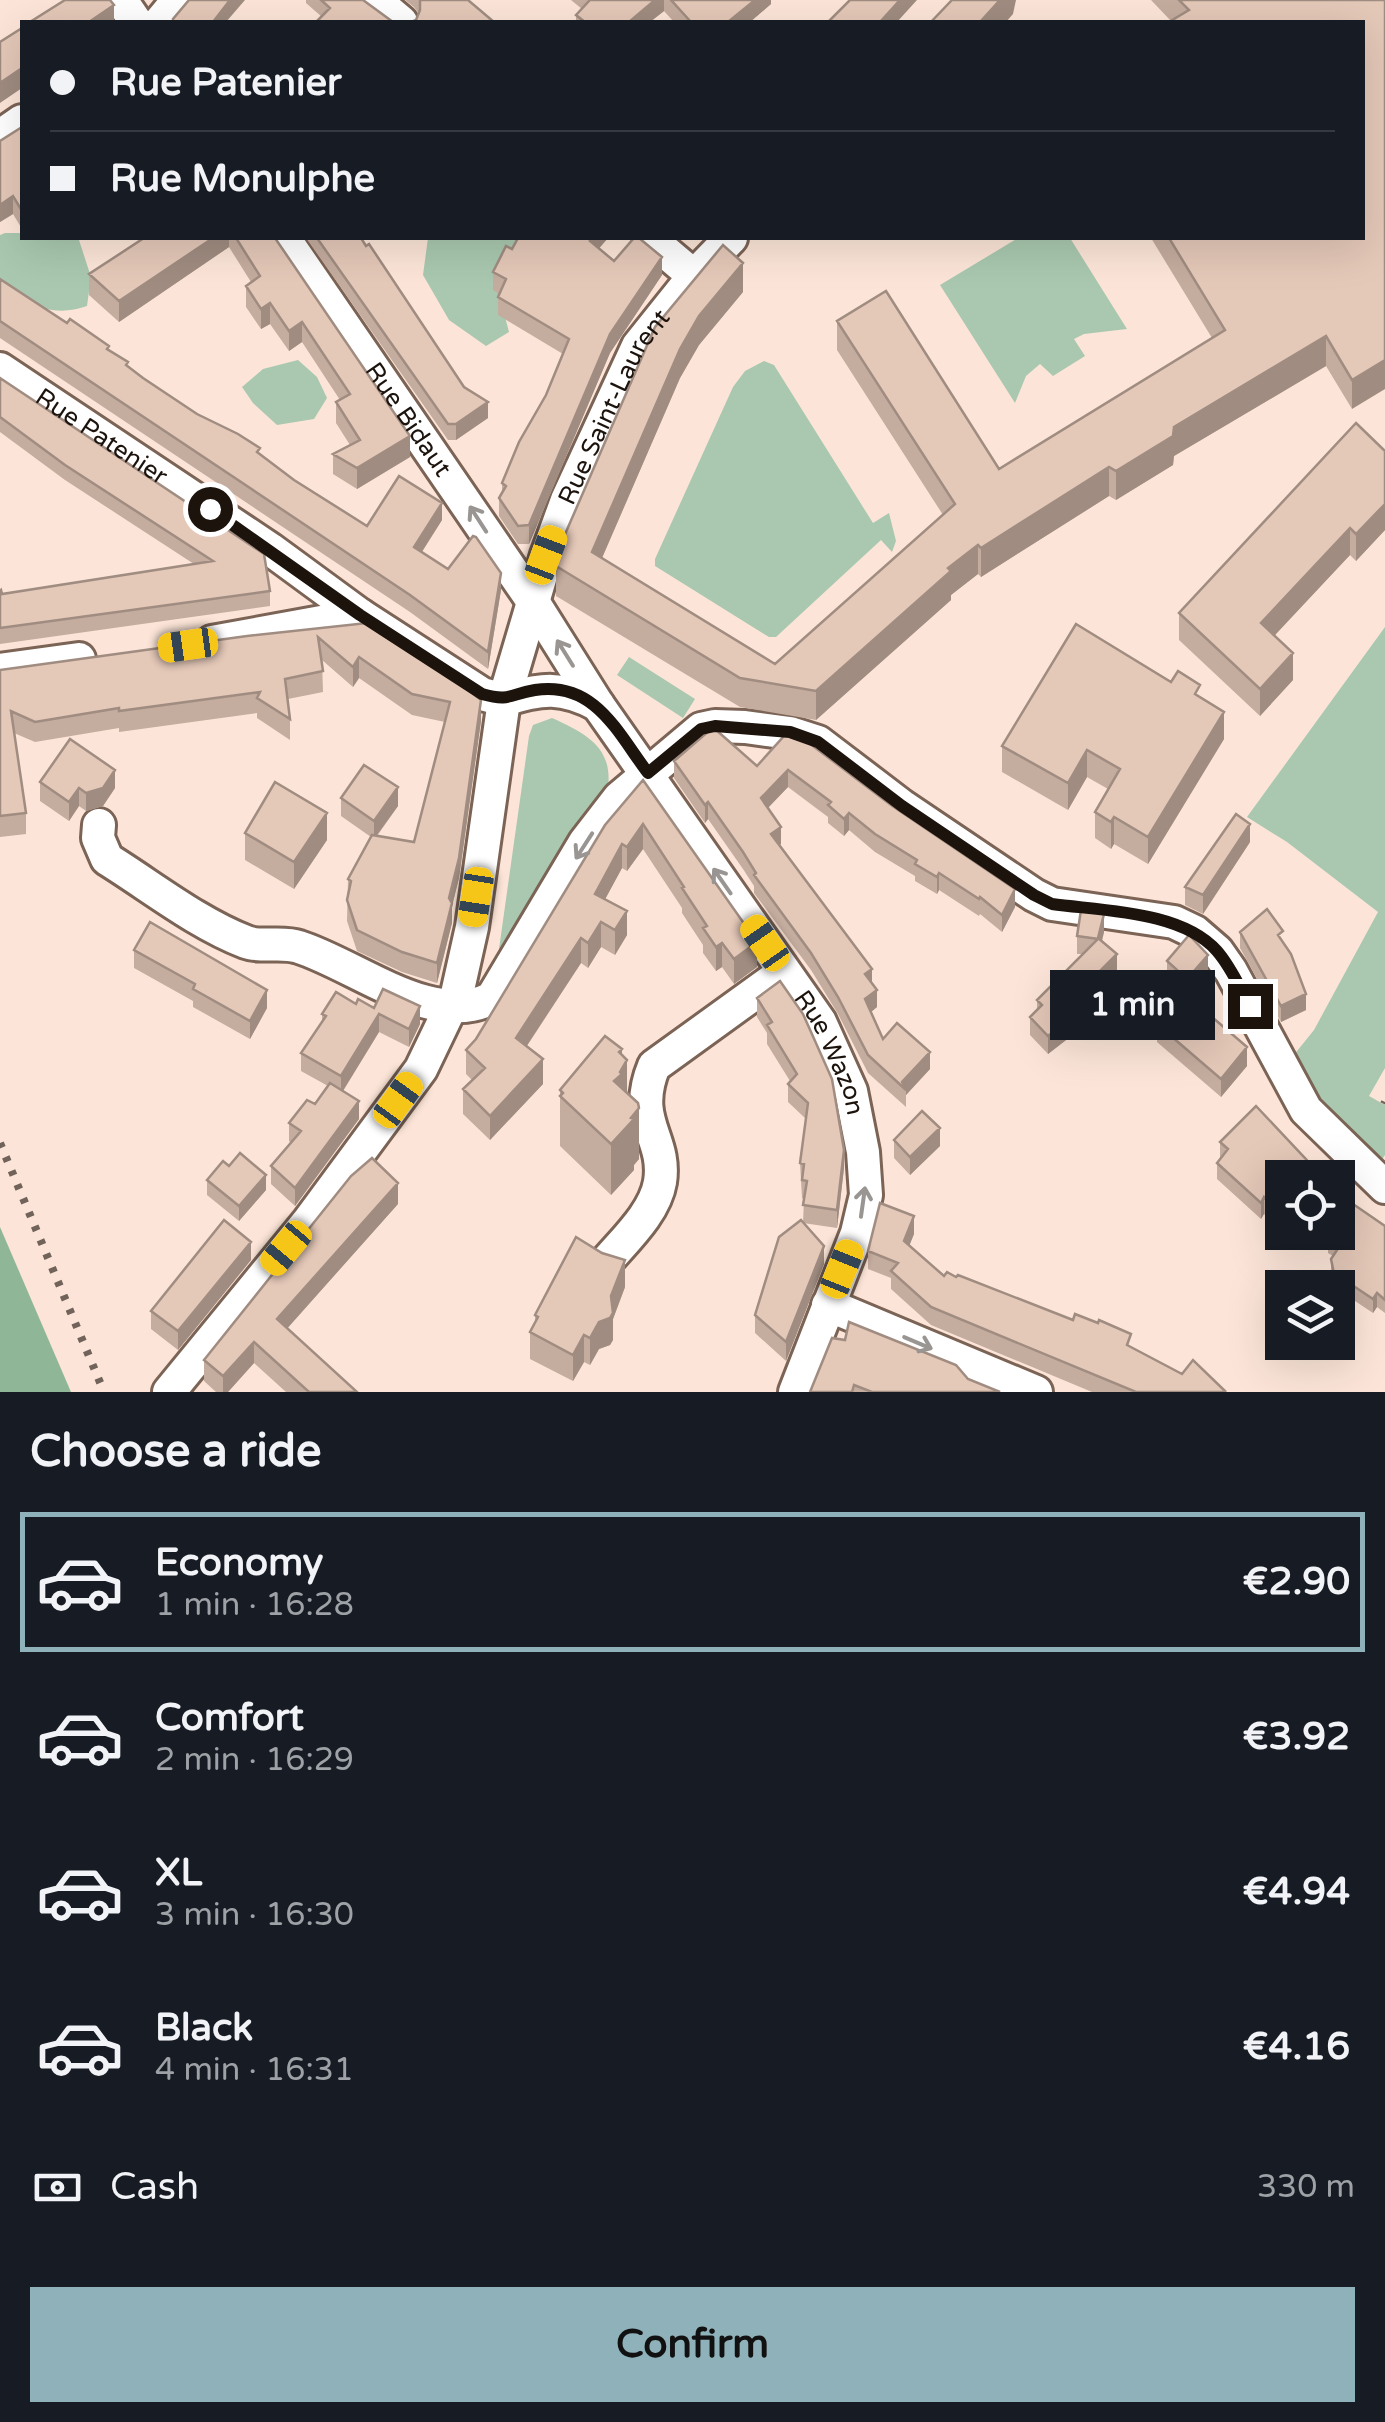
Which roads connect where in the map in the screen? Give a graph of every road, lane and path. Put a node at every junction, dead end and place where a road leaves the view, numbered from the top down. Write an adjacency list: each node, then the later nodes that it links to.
1 (178, 0): 3 (street)
2 (376, 0): 4 (street)
3 (162, 20)
4 (399, 20)
5 (285, 240): 10 (street, Rue Bidaut, one-way to 5)
6 (651, 240): 8 (street)
7 (729, 240): 8 (street, Rue Saint-Laurent)
8 (694, 276): 10 (street, Rue Saint-Laurent)
9 (0, 369): 11 (street, Rue Patenier)
10 (532, 600): 15 (street, Rue Saint-Laurent); 16 (street, Rue Wazon, one-way to 10)
11 (360, 615): 12 (street); 15 (street, Rue Patenier)
12 (184, 646)
13 (106, 656): 14 (street)
14 (0, 670)
15 (504, 700): 16 (street); 20 (street, Rue Saint-Laurent)
16 (598, 705): 17 (street, Rue Wazon)
17 (648, 773): 19 (street, Rue Wazon, one-way to 17); 20 (street, one-way to 20); 21 (street)
18 (98, 825): 20 (street)
19 (784, 972): 22 (street); 23 (street, Rue Wazon, one-way to 19)
20 (450, 1009): 24 (street, Rue Saint-Laurent)
21 (1384, 1186)
22 (607, 1261)
23 (828, 1305): 25 (street, Rue Wazon); 26 (street, one-way to 26)
24 (177, 1388)
25 (795, 1392)
26 (1036, 1392)

